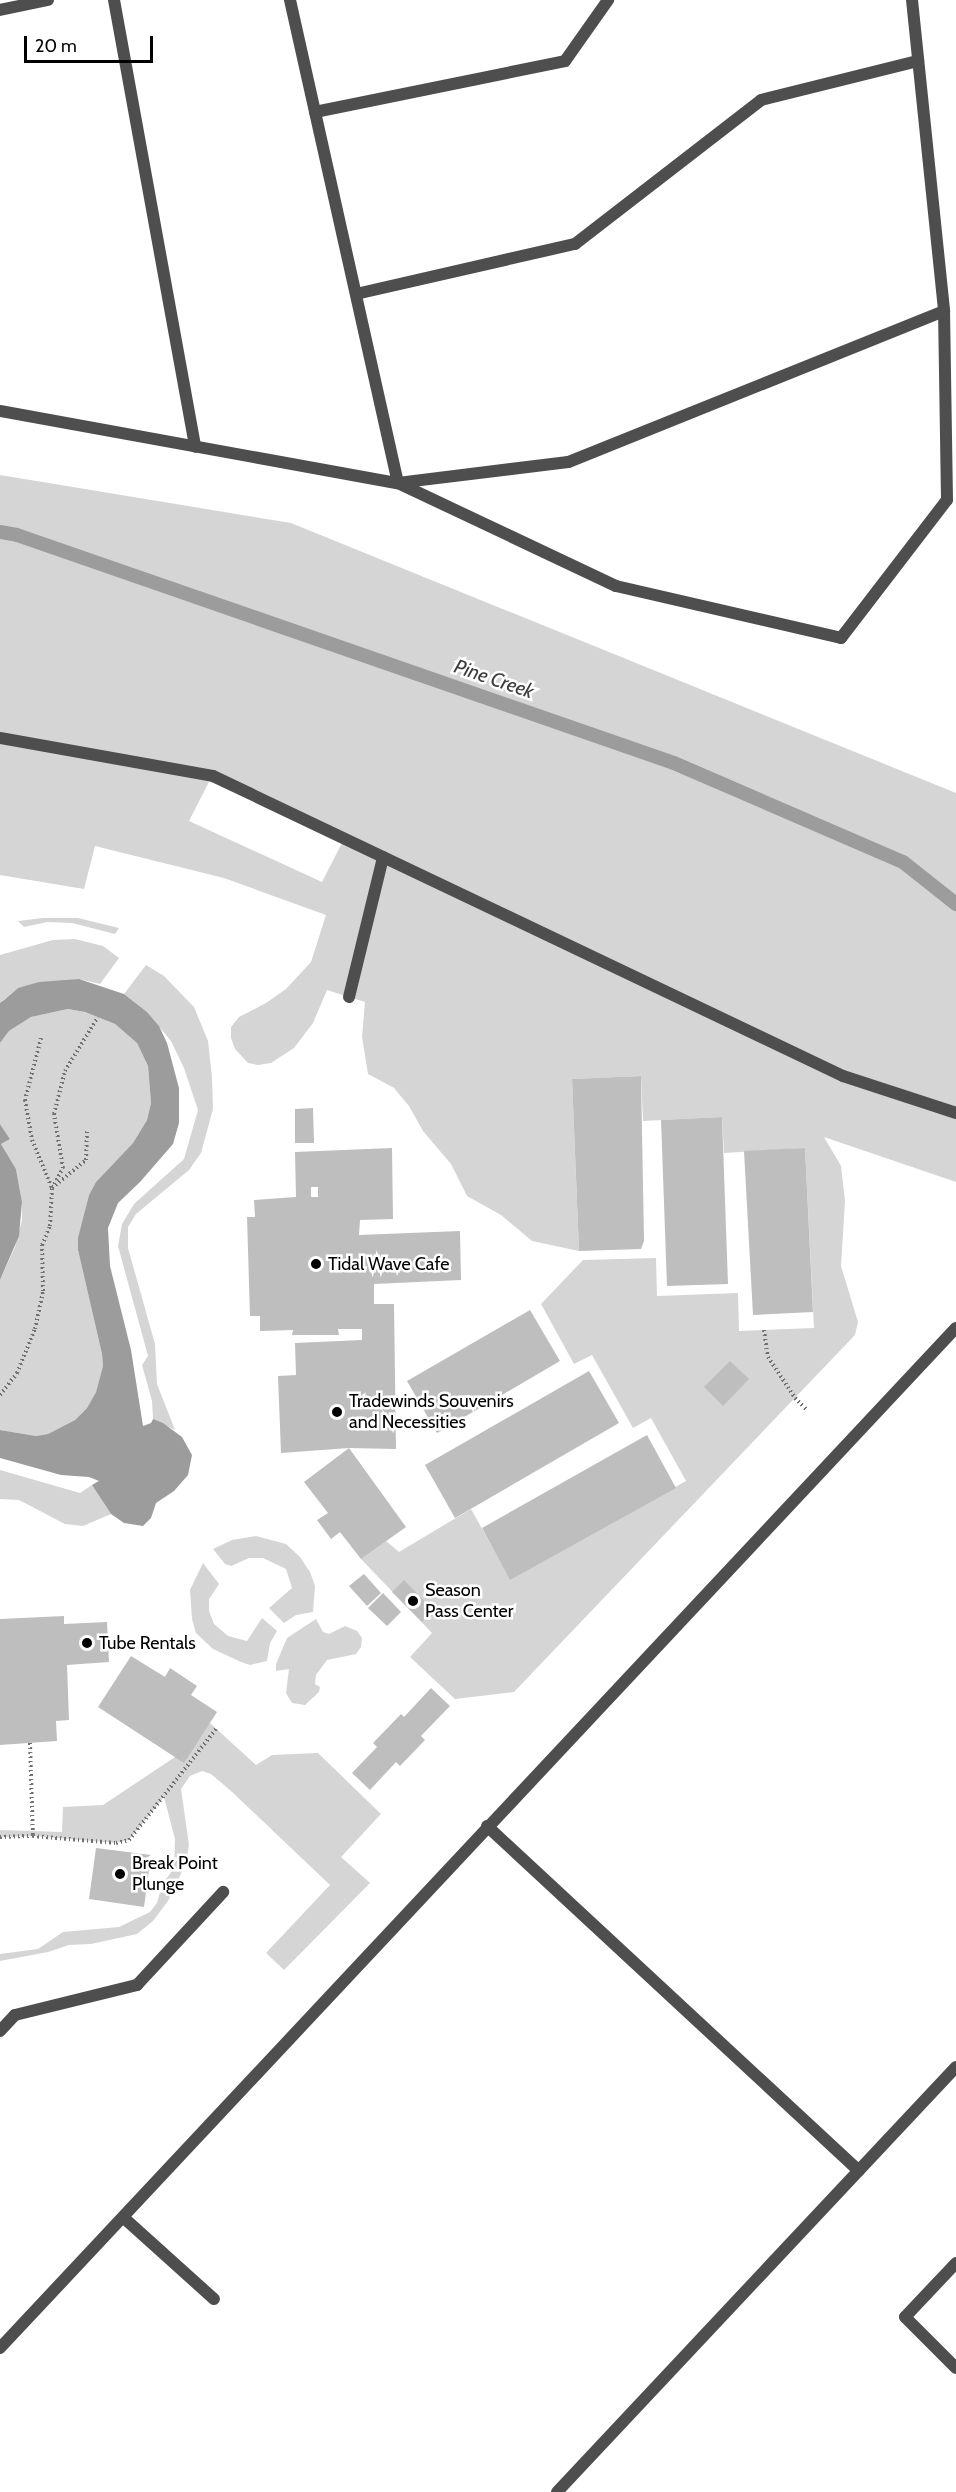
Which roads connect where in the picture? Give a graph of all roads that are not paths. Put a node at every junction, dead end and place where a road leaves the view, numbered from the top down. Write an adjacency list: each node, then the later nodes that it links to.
1 (48, 0): 6 (lane)
2 (114, 0): 12 (lane)
3 (290, 0): 8 (lane)
4 (608, 0): 8 (lane)
5 (912, 0): 7 (lane)
6 (0, 10)
7 (918, 61): 9 (lane); 10 (lane)
8 (315, 112): 9 (lane)
9 (356, 294): 13 (lane)
10 (944, 311): 13 (lane); 13 (lane)
11 (0, 411): 12 (lane)
12 (195, 447): 13 (lane)
13 (398, 483)
14 (0, 738): 15 (lane)
15 (382, 857): 16 (lane); 17 (lane)
16 (349, 997)
17 (956, 1113)
18 (956, 1328): 19 (lane)
19 (487, 1826): 23 (lane); 24 (lane)
20 (223, 1892): 21 (lane)
21 (0, 2031)
22 (956, 2067): 23 (lane)
23 (859, 2170): 29 (lane)
24 (124, 2218): 26 (lane); 27 (lane)
25 (956, 2263): 28 (lane)
26 (214, 2299)
27 (0, 2348)
28 (956, 2368)
29 (557, 2492)

